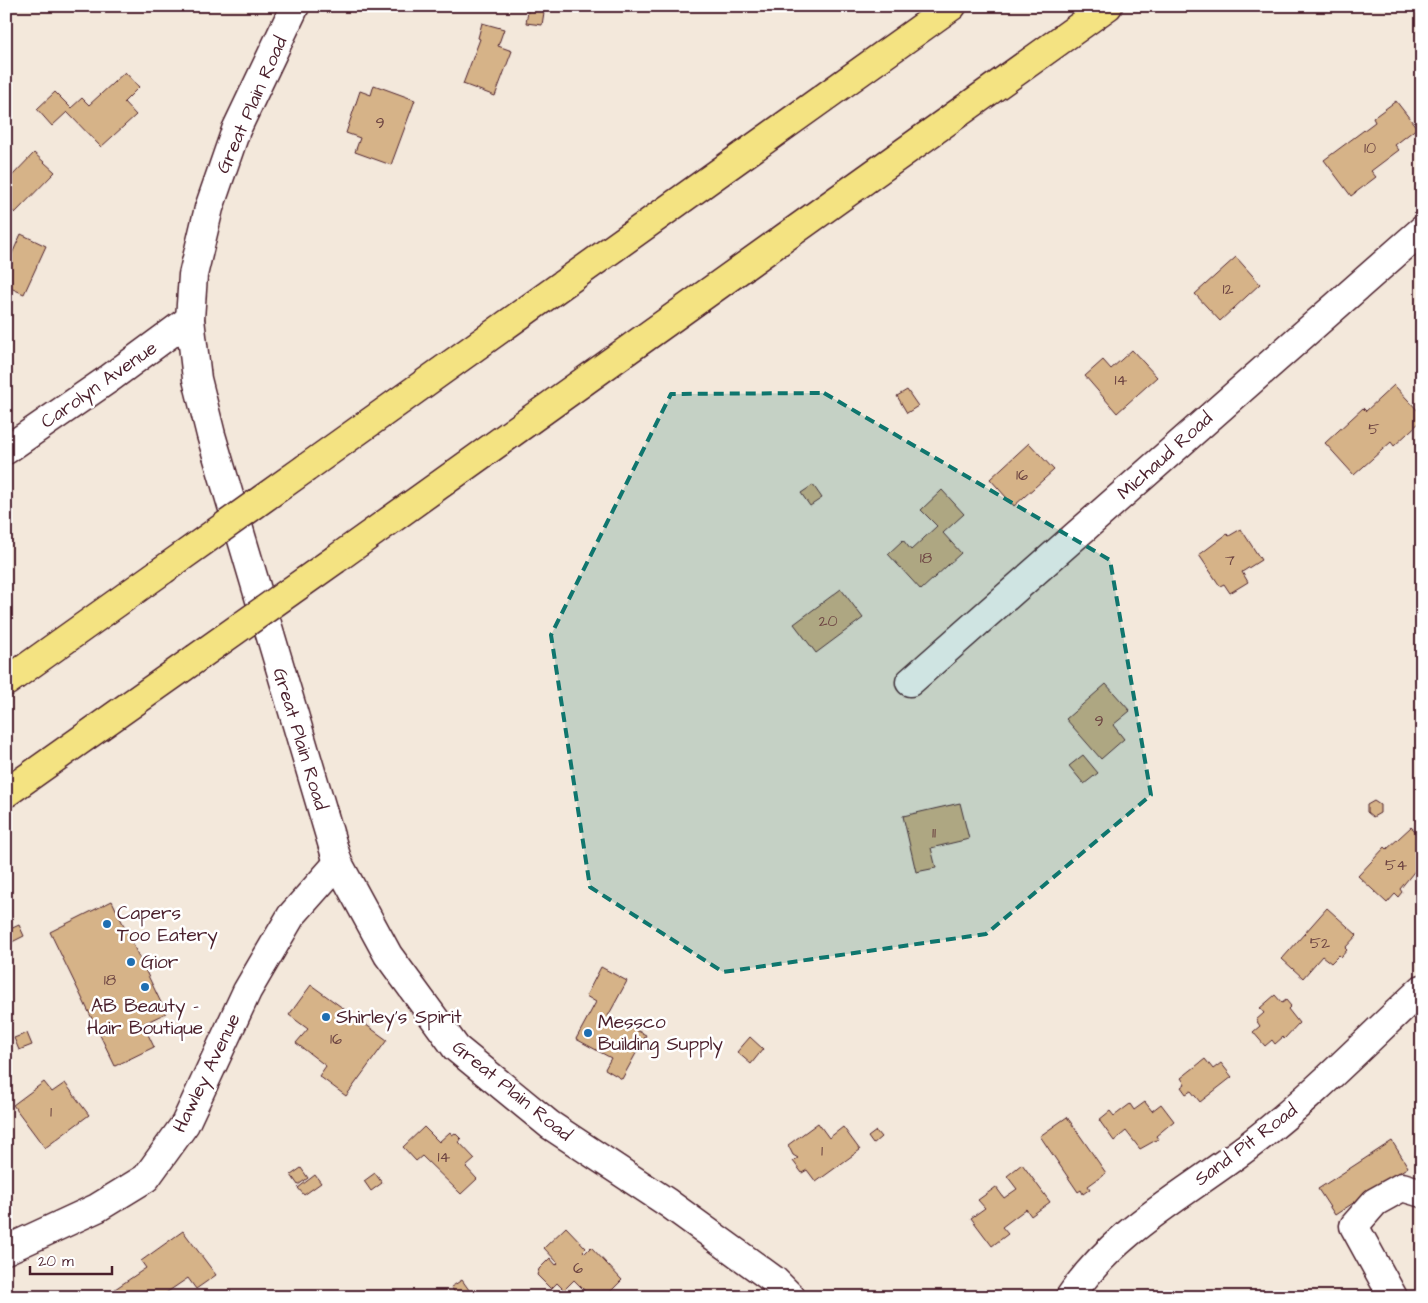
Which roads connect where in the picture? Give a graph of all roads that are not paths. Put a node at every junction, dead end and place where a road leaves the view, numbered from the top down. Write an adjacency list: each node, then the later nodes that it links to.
1 (295, 6): 5 (street, Great Plain Road)
2 (952, 6): 7 (highway, bridge)
3 (1108, 6): 9 (highway, bridge)
4 (1422, 230): 8 (street, Michaud Road)
5 (190, 320): 6 (street, Carolyn Avenue); 10 (street, Great Plain Road)
6 (6, 450)
7 (6, 682)
8 (910, 682)
9 (6, 793)
10 (338, 863): 13 (street, Hawley Avenue); 14 (street, Great Plain Road)
11 (1422, 989): 15 (street, Sand Pit Road)
12 (1422, 1193): 16 (street)
13 (6, 1250)
14 (791, 1297)
15 (1070, 1297)
16 (1393, 1297)

